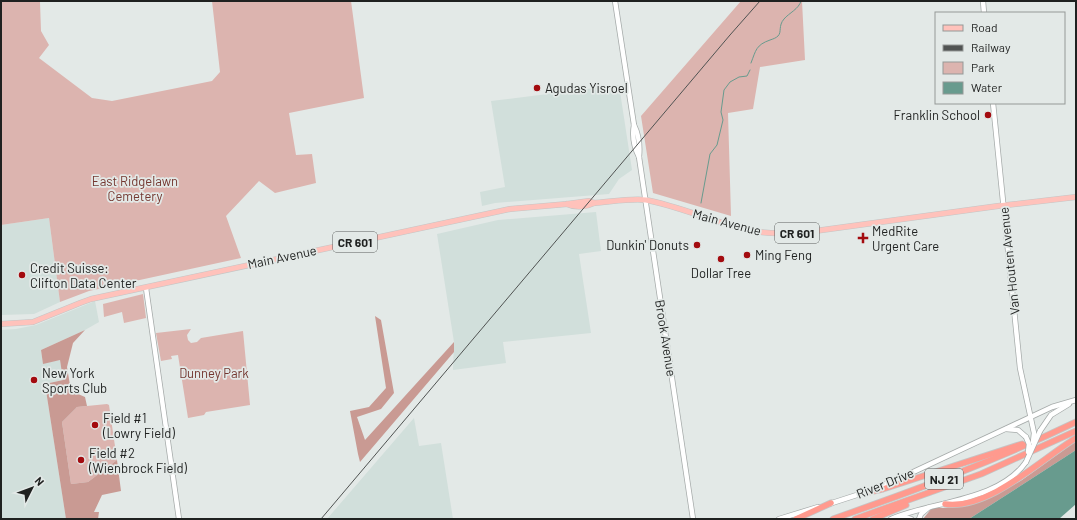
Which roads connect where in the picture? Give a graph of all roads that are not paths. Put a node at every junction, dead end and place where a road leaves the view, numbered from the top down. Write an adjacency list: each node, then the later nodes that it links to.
1 (615, 1): 6 (main road, Brook Avenue)
2 (983, 1): 3 (main road)
3 (984, 12)
4 (993, 104): 7 (main road, Van Houten Avenue)
5 (1076, 197): 7 (main road, Main Avenue / CR 601)
6 (645, 200): 7 (main road, Main Avenue / CR 601); 8 (main road, Main Avenue / CR 601); 25 (main road, Brook Avenue)
7 (1004, 205): 11 (main road, Van Houten Avenue)
8 (146, 288): 9 (main road, Main Avenue / CR 601); 24 (main road)
9 (1, 324)
10 (1075, 400): 11 (main road, River Drive); 17 (main road, bridge)
11 (1031, 417): 13 (main road, River Drive); 17 (main road, Van Houten Avenue, bridge)
12 (1076, 422): 15 (highway, NJ 21)
13 (1002, 430): 18 (main road, bridge); 19 (main road, River Drive)
14 (1076, 431): 20 (highway, NJ 21)
15 (1052, 433): 19 (highway); 28 (highway, NJ 21)
16 (1076, 438): 22 (highway)
17 (1031, 449): 18 (main road, bridge)
18 (1026, 462): 22 (main road)
19 (864, 493): 21 (main road, River Drive)
20 (931, 493): 29 (highway, NJ 21); 30 (highway)
21 (831, 503): 26 (main road, River Drive); 27 (highway)
22 (945, 504): 23 (main road)
23 (930, 506): 31 (main road); 34 (main road)
24 (179, 519)
25 (693, 519)
26 (778, 519)
27 (796, 519)
28 (833, 519)
29 (856, 519)
30 (873, 519)
31 (891, 519)
32 (895, 519): 33 (main road)
33 (911, 519)
34 (919, 519)

